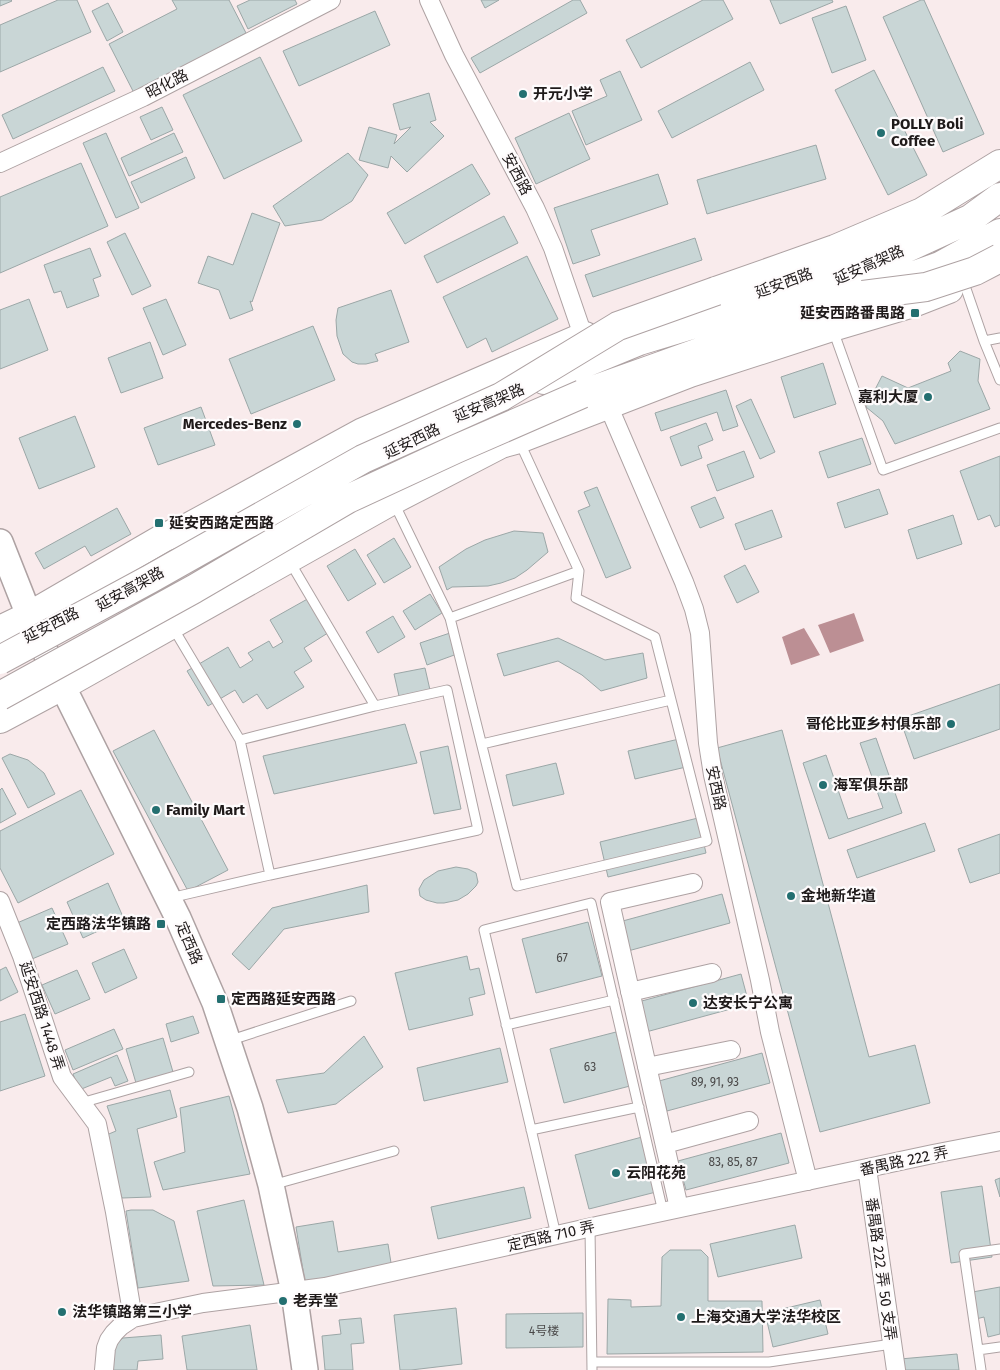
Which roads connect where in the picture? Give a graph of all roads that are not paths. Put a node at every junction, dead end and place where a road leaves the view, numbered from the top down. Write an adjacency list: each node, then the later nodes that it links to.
1 (331, 0): 4 (street, 昭化路)
2 (429, 0): 15 (street, 安西路)
3 (1000, 154): 15 (main road)
4 (0, 163)
5 (1000, 164): 17 (main road, bridge)
6 (1000, 186): 15 (main road, 延安西路)
7 (1000, 197): 17 (main road, 延安高架路, bridge)
8 (1000, 233): 11 (main road, 延安高架路, bridge)
9 (1000, 249): 11 (main road)
10 (990, 271): 11 (main road, bridge); 11 (main road); 14 (lane)
11 (867, 305): 12 (main road); 36 (main road, 延安高架路, bridge)
12 (832, 327): 18 (main road); 19 (lane)
13 (1000, 338): 14 (lane)
14 (984, 341): 16 (lane)
15 (586, 346): 21 (main road, 延安西路); 22 (main road)
16 (1000, 380)
17 (501, 398): 27 (main road, 延安高架路, bridge)
18 (608, 405): 20 (main road); 63 (street, 安西路)
19 (1000, 428)
20 (518, 440): 23 (main road); 26 (lane)
21 (326, 484): 22 (main road); 29 (main road, 延安西路)
22 (251, 493): 29 (main road)
23 (393, 500): 25 (main road); 28 (lane)
24 (0, 542): 29 (street, 定西路)
25 (288, 559): 30 (main road); 38 (lane)
26 (579, 571): 28 (lane); 37 (lane)
27 (150, 579): 32 (main road, bridge); 34 (main road, 延安高架路, bridge)
28 (450, 618): 41 (lane)
29 (32, 625): 31 (main road); 33 (main road, 延安西路); 35 (street, 定西路)
30 (171, 625): 35 (main road); 40 (lane)
31 (0, 630)
32 (0, 643)
33 (0, 652)
34 (0, 660)
35 (62, 686): 39 (main road); 44 (street, 定西路)
36 (0, 696)
37 (671, 700): 41 (lane); 41 (lane)
38 (374, 706): 40 (lane); 42 (lane)
39 (0, 719)
40 (240, 740): 42 (lane)
41 (482, 744)
42 (270, 875): 44 (lane)
43 (693, 883): 47 (street)
44 (169, 899): 51 (street, 定西路)
45 (0, 901): 55 (street, 延安西路 1448 弄)
46 (712, 973): 47 (street)
47 (630, 992): 53 (street)
48 (614, 1000): 50 (lane); 50 (lane); 56 (lane)
49 (351, 1001): 51 (lane)
50 (506, 1025): 58 (lane)
51 (228, 1041): 64 (street, 定西路)
52 (731, 1050): 53 (street)
53 (647, 1067): 60 (street)
54 (189, 1072): 55 (lane)
55 (81, 1104): 70 (street, 延安西路 1448 弄)
56 (639, 1107): 58 (lane); 65 (lane)
57 (749, 1121): 60 (street)
58 (531, 1130): 67 (lane)
59 (1000, 1141): 62 (street, 番禺路 222 弄)
60 (665, 1144): 65 (street)
61 (394, 1151): 64 (lane)
62 (867, 1168): 63 (street, 番禺路 222 弄); 71 (street, 番禺路 222 弄 50 支弄)
63 (808, 1181): 65 (street, 定西路 710 弄)
64 (272, 1185): 69 (street, 定西路)
65 (671, 1210): 66 (street, 定西路 710 弄)
66 (590, 1228): 67 (street, 定西路 710 弄); 74 (lane)
67 (556, 1235): 69 (street, 定西路 710 弄)
68 (1000, 1249): 73 (lane)
69 (294, 1292): 70 (street, 定西路 710 弄); 76 (street, 定西路)
70 (134, 1318): 75 (street)
71 (892, 1344): 74 (lane); 77 (street, 番禺路 222 弄 50 支弄)
72 (1000, 1347): 73 (lane)
73 (978, 1350): 78 (lane)
74 (592, 1366)
75 (104, 1370)
76 (305, 1370)
77 (896, 1370)
78 (981, 1370)

